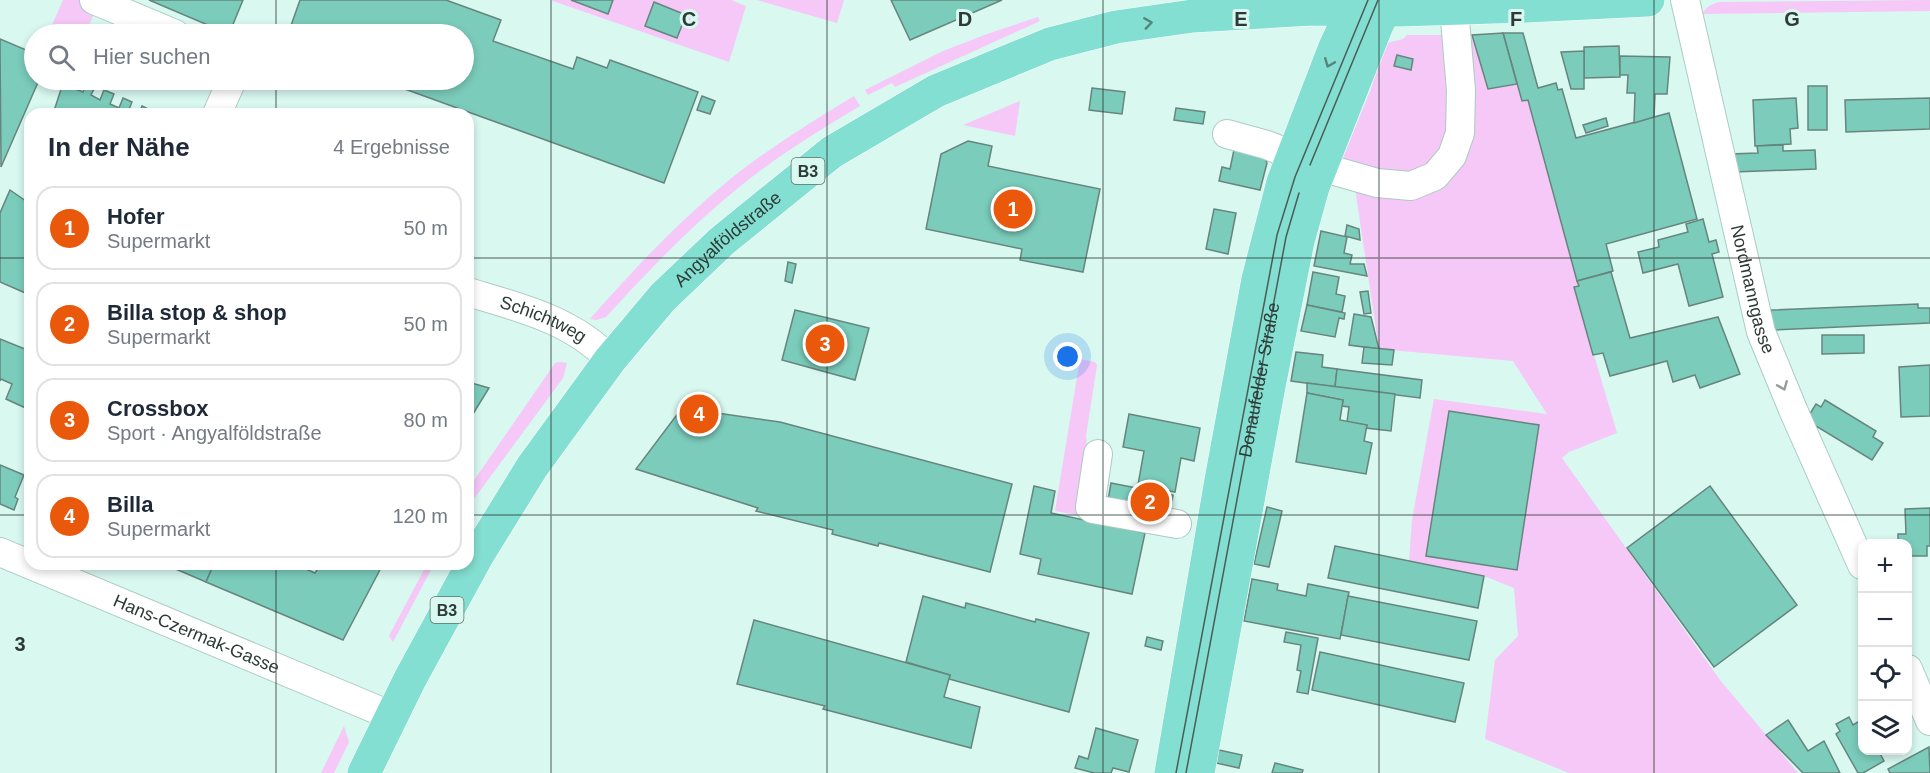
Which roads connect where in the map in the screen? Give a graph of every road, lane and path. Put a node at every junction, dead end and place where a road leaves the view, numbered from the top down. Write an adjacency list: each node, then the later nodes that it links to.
1 (94, 0): 7 (street)
2 (1150, 0): 13 (main road, Angyalföldstraße / B3)
3 (1648, 0): 6 (main road, B3)
4 (1685, 0): 17 (street, Nordmanngasse, one-way to 17)
5 (1373, 5): 6 (main road, B3); 11 (main road, Donaufelder Straße); 13 (main road, Angyalföldstraße / B3, one-way to 5)
6 (1454, 8): 11 (street)
7 (152, 24)
8 (228, 90): 9 (street)
9 (220, 108)
10 (1227, 134): 11 (street)
11 (1308, 162): 27 (main road, Donaufelder Straße); 28 (street, Donaufelder Straße); 29 (main road, Donaufelder Straße)
12 (474, 294): 13 (street, Schichtweg)
13 (603, 353): 15 (main road, Angyalföldstraße / B3); 18 (main road, Angyalföldstraße / B3)
14 (1098, 454): 16 (street)
15 (474, 523)
16 (1177, 524)
17 (1858, 554)
18 (474, 562)
19 (51, 570): 23 (street, Hans-Czermak-Gasse)
20 (448, 570): 23 (main road, Angyalföldstraße / B3)
21 (469, 570): 23 (main road, Angyalföldstraße / B3)
22 (1912, 678): 24 (street)
23 (384, 712): 25 (main road, Angyalföldstraße / B3); 26 (main road, Angyalföldstraße / B3)
24 (1930, 721)
25 (344, 773)
26 (364, 773)
27 (1171, 773)
28 (1186, 773)
29 (1198, 773)

